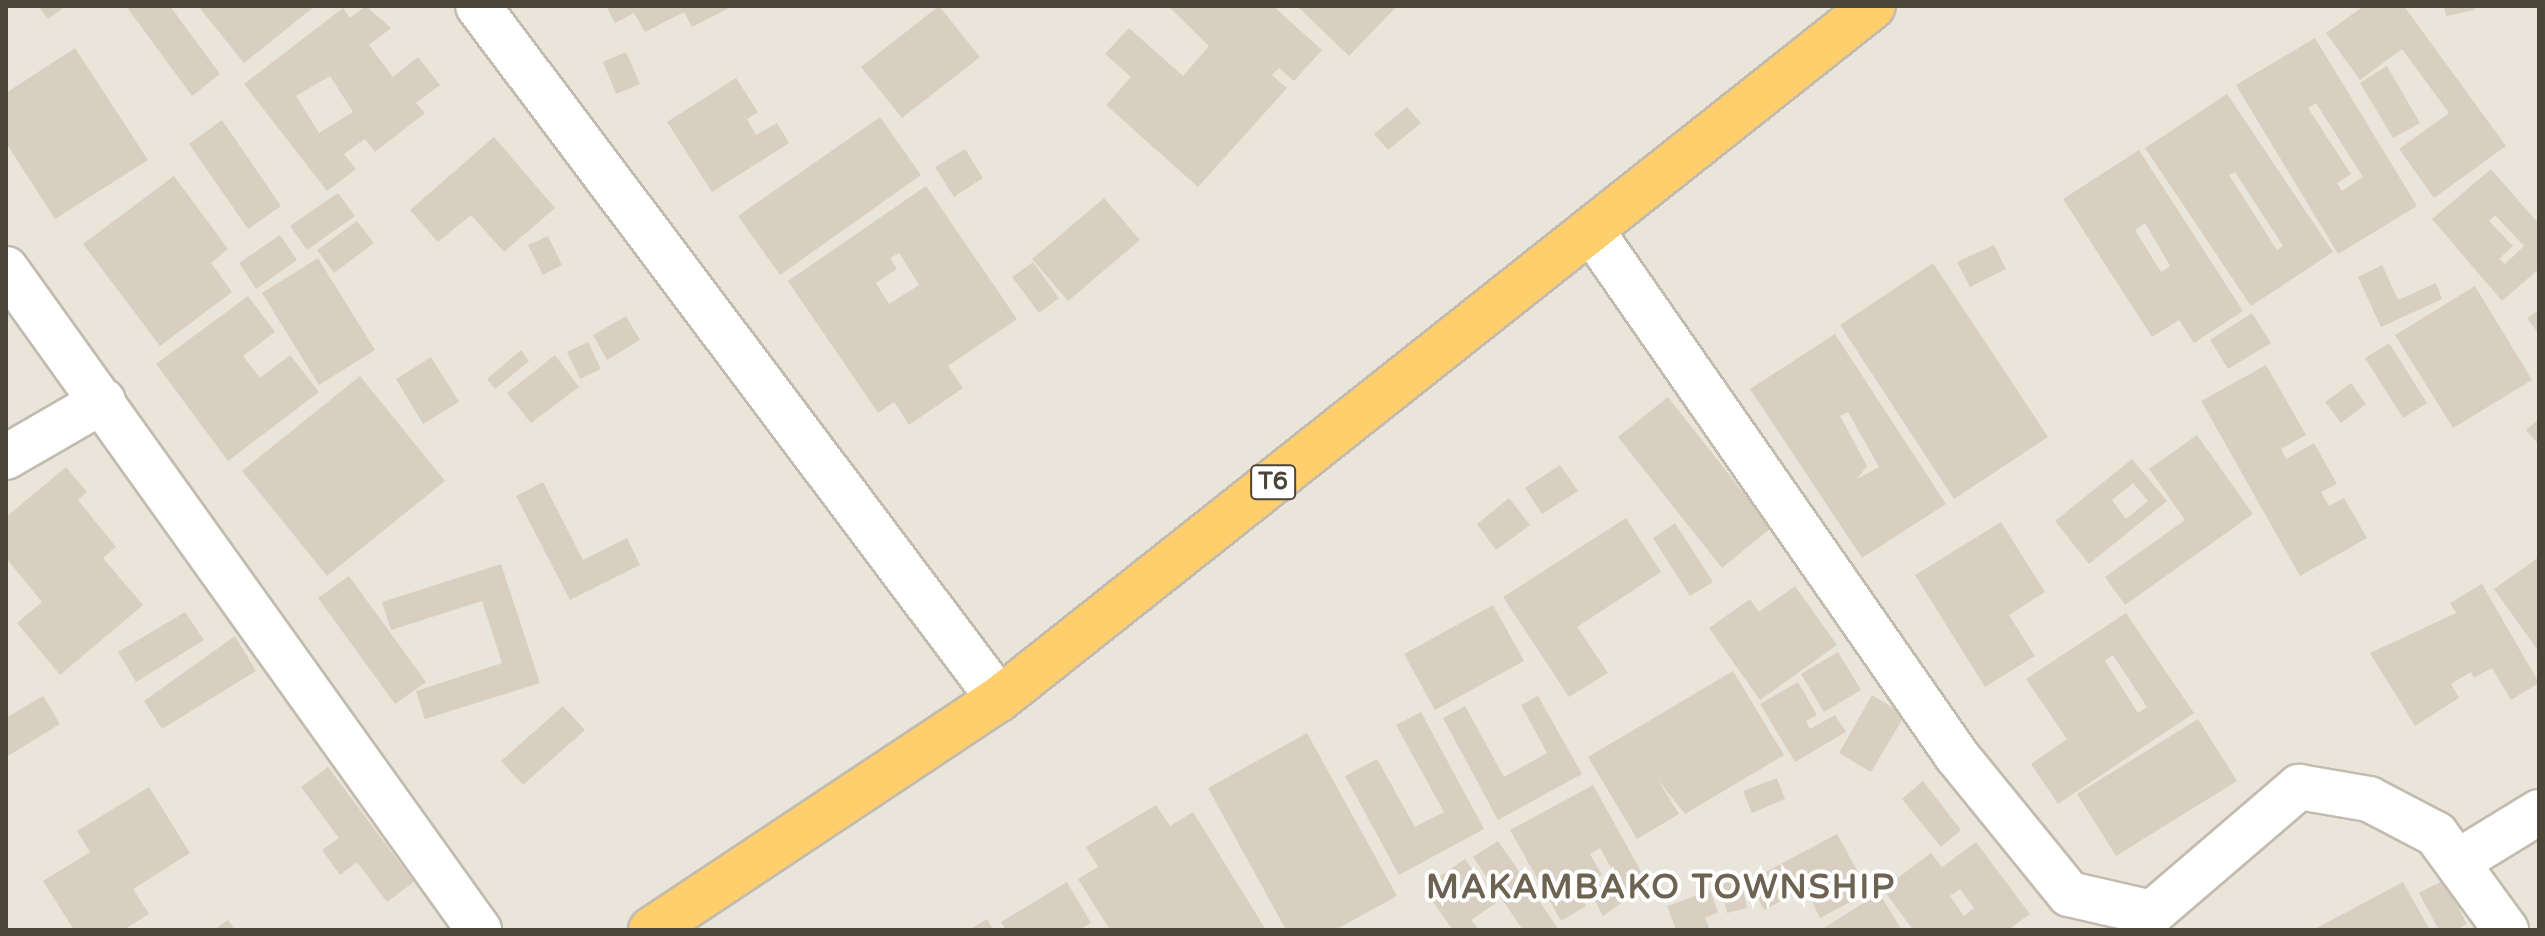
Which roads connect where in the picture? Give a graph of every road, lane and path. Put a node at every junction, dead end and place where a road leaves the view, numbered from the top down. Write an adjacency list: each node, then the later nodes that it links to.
1 (478, 6): 7 (street)
2 (1873, 6): 3 (highway, T6)
3 (1591, 230): 7 (highway, T6); 9 (street)
4 (6, 269): 5 (street)
5 (103, 401): 6 (street); 10 (street)
6 (6, 457)
7 (999, 699): 11 (highway, T6)
8 (2539, 812): 9 (street)
9 (2459, 861): 12 (street)
10 (479, 930)
11 (651, 930)
12 (2506, 930)

